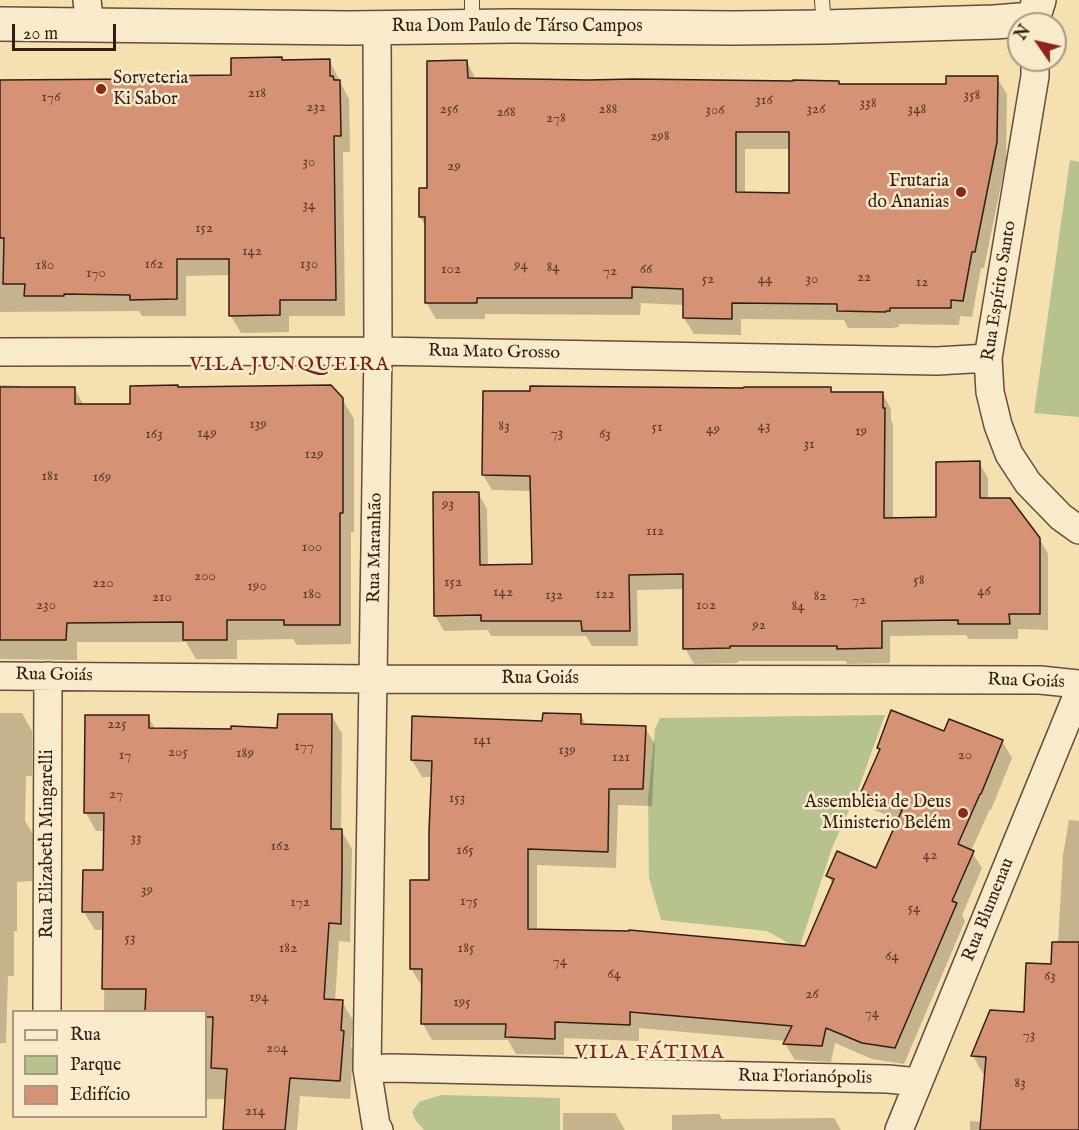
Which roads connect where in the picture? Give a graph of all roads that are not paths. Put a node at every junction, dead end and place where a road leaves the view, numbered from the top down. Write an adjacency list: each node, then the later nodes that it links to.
1 (88, 13): 5 (street, Rua Dom Paulo de Társo Campos); 6 (street, Rua Dom Paulo de Társo Campos)
2 (472, 13): 3 (street, Rua Dom Paulo de Társo Campos); 6 (street, Rua Dom Paulo de Társo Campos)
3 (823, 13): 4 (street, Rua Dom Paulo de Társo Campos)
4 (1007, 19)
5 (0, 24)
6 (376, 28): 8 (street, Rua Maranhão)
7 (1035, 72): 10 (street, Rua Espírito Santo)
8 (378, 351): 9 (street, Rua Mato Grosso); 10 (street, Rua Mato Grosso); 14 (street, Rua Maranhão)
9 (0, 352)
10 (988, 358): 11 (street, Rua Espírito Santo)
11 (1079, 530)
12 (0, 676): 13 (street, Rua Goiás)
13 (48, 676): 14 (street, Rua Goiás); 17 (street, Rua Elizabeth Mingarelli)
14 (374, 679): 15 (street, Rua Goiás); 18 (street, Rua Maranhão)
15 (1079, 684)
16 (1079, 691): 19 (street, Rua Blumenau)
17 (47, 1010)
18 (367, 1069): 19 (street, Rua Florianópolis); 20 (street, Rua Maranhão)
19 (918, 1082): 21 (street, Rua Blumenau)
20 (379, 1130)
21 (899, 1130)

